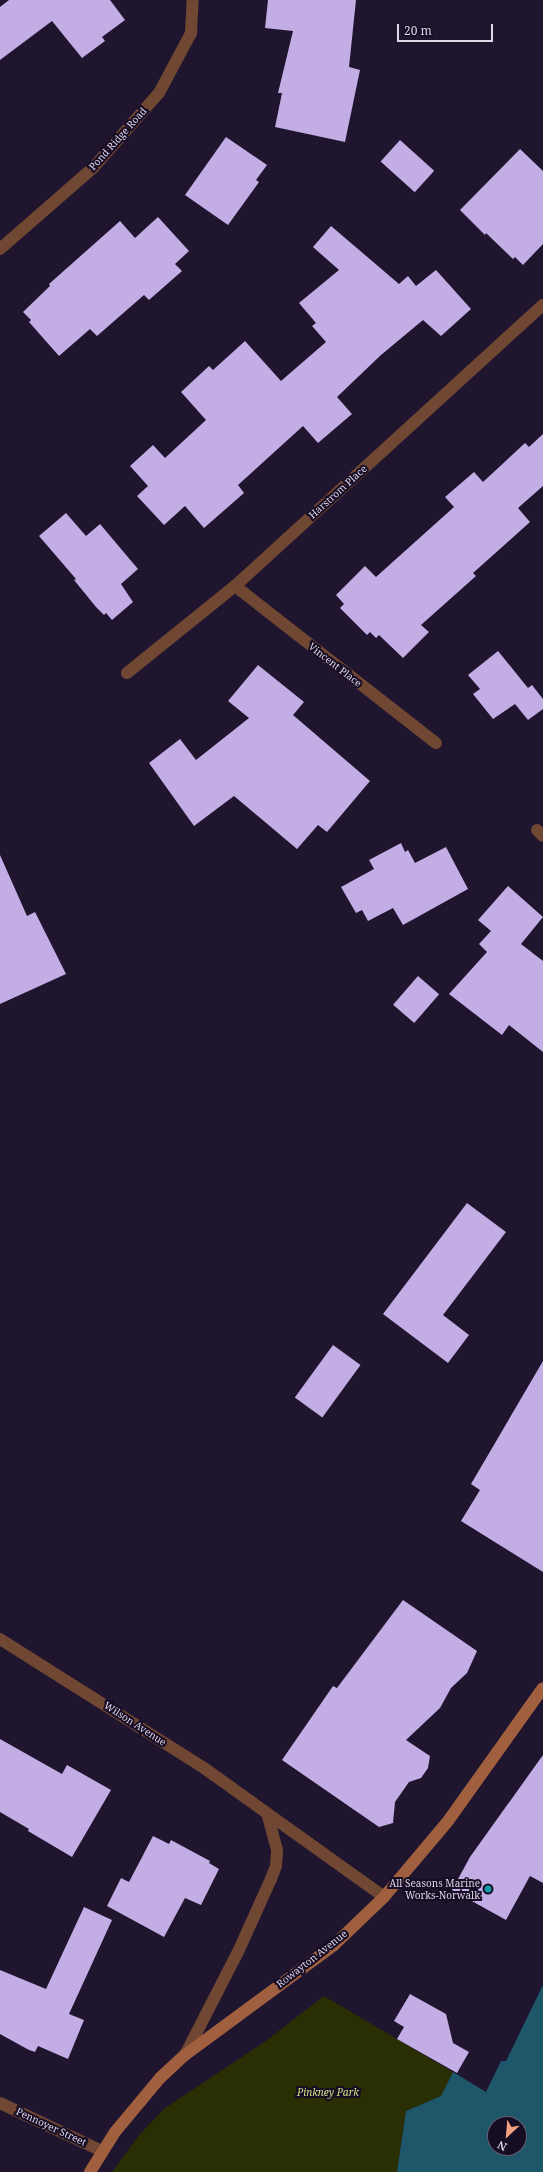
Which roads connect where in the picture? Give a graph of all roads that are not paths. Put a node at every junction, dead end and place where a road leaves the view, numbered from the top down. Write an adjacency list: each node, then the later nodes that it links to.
1 (193, 0): 2 (street, Pond Ridge Road)
2 (0, 249)
3 (543, 305): 4 (street, Harstrom Place)
4 (235, 586): 5 (street, Harstrom Place); 6 (street, Vincent Place)
5 (127, 673)
6 (436, 743)
7 (0, 1639): 9 (street, Wilson Avenue)
8 (543, 1688): 10 (main road, Rowayton Avenue)
9 (268, 1813): 10 (street, Wilson Avenue); 11 (street)
10 (384, 1897): 11 (main road, Rowayton Avenue)
11 (185, 2055): 13 (main road, Rowayton Avenue)
12 (0, 2103): 13 (street, Pennoyer Street)
13 (102, 2151): 14 (main road, Rowayton Avenue)
14 (90, 2172)

